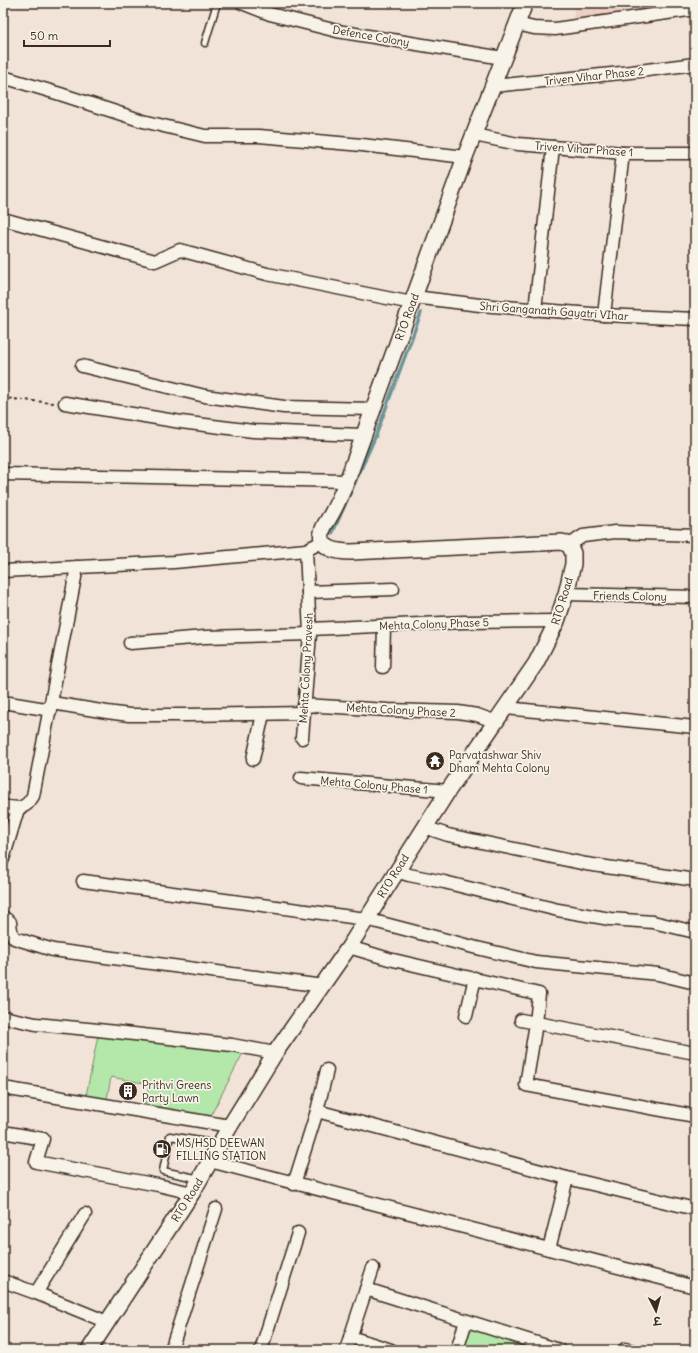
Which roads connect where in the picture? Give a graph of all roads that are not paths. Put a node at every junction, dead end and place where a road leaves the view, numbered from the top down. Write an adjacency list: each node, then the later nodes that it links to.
1 (217, 3): 6 (lane)
2 (242, 3): 7 (street, Defence Colony)
3 (525, 3): 5 (street, RTO Road)
4 (695, 10): 5 (street)
5 (517, 24): 7 (street, RTO Road)
6 (205, 43)
7 (504, 58): 10 (street, RTO Road)
8 (695, 64): 10 (street, Triven Vihar Phase 2)
9 (3, 77): 15 (street)
10 (493, 86): 11 (street, RTO Road)
11 (474, 135): 12 (street, Triven Vihar Phase 1); 15 (street, RTO Road)
12 (553, 147): 13 (street, Triven Vihar Phase 1); 18 (street)
13 (623, 153): 14 (street, Triven Vihar Phase 1); 19 (street)
14 (695, 154)
15 (465, 158): 17 (street, RTO Road)
16 (3, 219): 17 (street, Shri Ganganath Gayatri VIhar)
17 (413, 300): 18 (street, Shri Ganganath Gayatri VIhar); 23 (street, RTO Road)
18 (535, 310): 19 (street, Shri Ganganath Gayatri VIhar)
19 (604, 316): 20 (street, Shri Ganganath Gayatri VIhar)
20 (695, 319)
21 (82, 366): 23 (street)
22 (65, 403): 24 (street)
23 (373, 409): 24 (street, RTO Road)
24 (363, 435): 26 (street, RTO Road)
25 (3, 474): 26 (street)
26 (347, 481): 28 (street, RTO Road)
27 (695, 535): 29 (street)
28 (322, 542): 29 (street); 30 (street)
29 (568, 544): 35 (street, RTO Road)
30 (306, 550): 31 (street); 34 (street, Mehta Colony Pravesh)
31 (78, 567): 32 (street); 43 (street)
32 (3, 571)
33 (393, 589): 34 (street)
34 (308, 592): 39 (street, Mehta Colony Pravesh)
35 (566, 594): 36 (street, Friends Colony); 37 (street, RTO Road)
36 (695, 597)
37 (557, 620): 38 (street, Mehta Colony Phase 5); 44 (street, RTO Road)
38 (384, 626): 39 (street, Mehta Colony Phase 5); 41 (street)
39 (310, 632): 40 (street, Mehta Colony Phase 5); 45 (street, Mehta Colony Pravesh)
40 (130, 643)
41 (383, 667)
42 (3, 702): 43 (street, Mehta Colony Phase 2)
43 (51, 706): 46 (street, Mehta Colony Phase 2); 54 (street)
44 (506, 708): 47 (street, RTO Road); 48 (street)
45 (304, 709): 46 (street, Mehta Colony Phase 2); 47 (street, Mehta Colony Phase 2); 49 (street, Mehta Colony Pravesh)
46 (263, 714): 50 (street)
47 (497, 722): 52 (street, RTO Road)
48 (695, 726)
49 (302, 738)
50 (254, 759)
51 (301, 778): 52 (street, Mehta Colony Phase 1)
52 (448, 792): 55 (street, RTO Road)
53 (3, 806): 54 (street)
54 (18, 809): 56 (street)
55 (425, 826): 57 (street, RTO Road); 58 (street)
56 (3, 859)
57 (396, 870): 61 (street, RTO Road); 62 (street)
58 (695, 880)
59 (83, 882): 61 (street)
60 (3, 917): 66 (street)
61 (366, 919): 63 (street, RTO Road); 65 (street)
62 (695, 932)
63 (349, 947): 64 (street); 66 (street, RTO Road)
64 (475, 978): 68 (street); 70 (street)
65 (695, 983)
66 (322, 986): 71 (street, RTO Road)
67 (3, 1016): 71 (street)
68 (466, 1016)
69 (521, 1020): 70 (street)
70 (536, 1023): 72 (street); 76 (street)
71 (275, 1053): 77 (street, RTO Road)
72 (695, 1053)
73 (327, 1070): 75 (street)
74 (3, 1088): 77 (street)
75 (316, 1111): 81 (street); 83 (street)
76 (695, 1116)
77 (230, 1126): 79 (street, RTO Road)
78 (3, 1132): 84 (street)
79 (220, 1144): 80 (street, RTO Road); 82 (lane)
80 (210, 1162): 82 (street, RTO Road); 83 (street)
81 (567, 1178): 86 (street); 89 (street)
82 (200, 1179): 84 (street, RTO Road)
83 (294, 1184): 89 (street)
84 (192, 1193): 96 (street, RTO Road)
85 (216, 1209): 100 (street)
86 (695, 1209)
87 (85, 1214): 94 (street)
88 (298, 1233): 101 (street)
89 (549, 1249): 92 (street)
90 (373, 1268): 93 (street)
91 (3, 1281): 94 (street)
92 (695, 1287)
93 (366, 1290): 95 (street); 97 (street)
94 (36, 1293): 96 (street)
95 (466, 1321): 98 (street); 104 (street)
96 (107, 1322): 99 (street, RTO Road)
97 (350, 1337): 102 (street); 103 (street)
98 (539, 1347): 105 (street)
99 (92, 1349)
100 (172, 1350)
101 (261, 1350)
102 (346, 1350)
103 (391, 1350)
104 (457, 1350)
105 (559, 1350)
106 (624, 1350): 107 (street)
107 (630, 1350)

